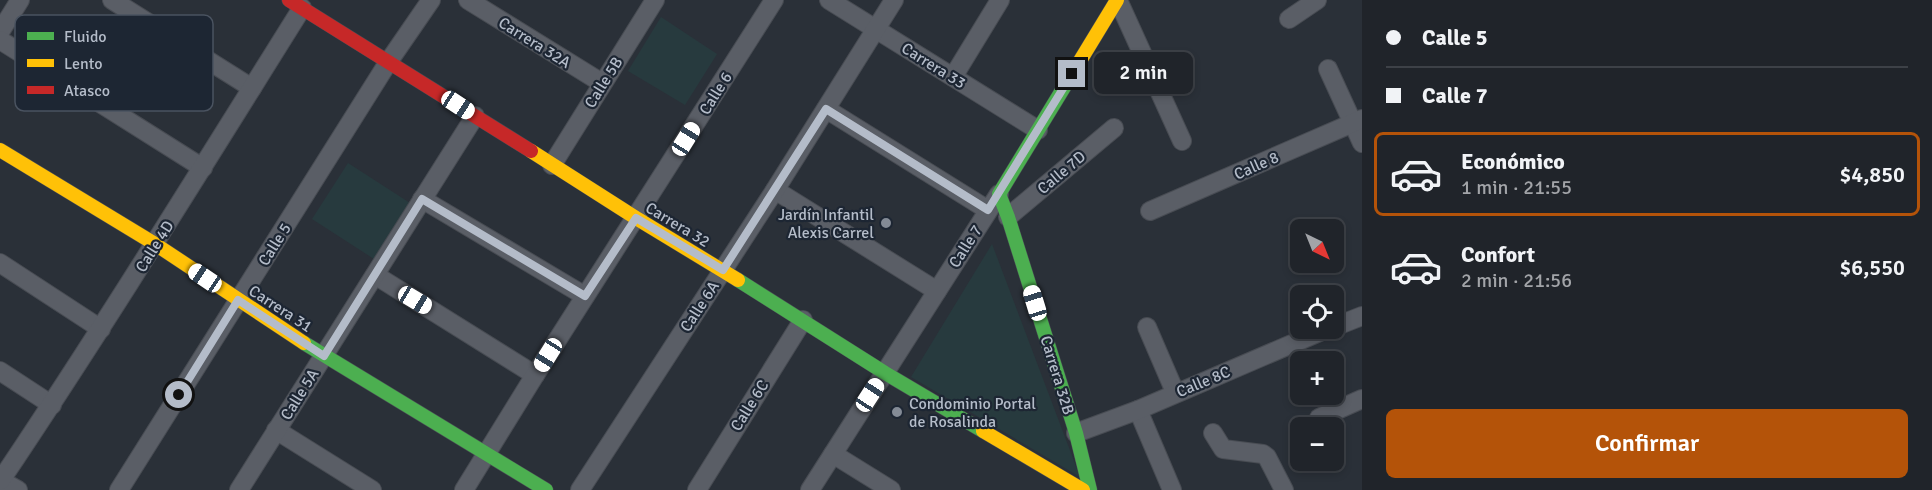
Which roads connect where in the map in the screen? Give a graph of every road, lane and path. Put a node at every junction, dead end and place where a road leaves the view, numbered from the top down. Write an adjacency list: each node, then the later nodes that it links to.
1 (20, 0): 16 (street)
2 (112, 0): 13 (street)
3 (431, 0): 19 (street, Calle 5)
4 (468, 0): 23 (street, Carrera 32A)
5 (774, 0): 42 (street, Calle 6)
6 (829, 0): 15 (street, Carrera 33)
7 (894, 0): 15 (street, Calle 6A)
8 (1000, 0): 22 (street)
9 (1117, 0): 30 (street, Calle 7); 31 (street)
10 (1317, 0): 14 (street)
11 (650, 2): 23 (street, Calle 5B)
12 (296, 4): 19 (street, Carrera 32); 24 (street, Calle 4D)
13 (136, 15)
14 (1289, 19)
15 (876, 28): 22 (street, Carrera 33); 25 (street, Calle 6A)
16 (0, 32)
17 (0, 40): 18 (street)
18 (15, 49)
19 (389, 61): 27 (street, Carrera 32); 49 (street, Calle 5)
20 (213, 63): 24 (street)
21 (1328, 69): 28 (street)
22 (952, 77): 30 (street, Carrera 33)
23 (602, 83): 34 (street, Calle 5B)
24 (252, 88): 35 (street, Calle 4D)
25 (826, 109): 36 (street, Calle 6A); 39 (street)
26 (113, 111): 35 (street)
27 (474, 116): 34 (street, Carrera 32); 38 (street, Calle 5A)
28 (1357, 121): 32 (street); 40 (street, Calle 8)
29 (1114, 128): 41 (street, Calle 7D)
30 (1038, 129): 37 (street, Calle 7)
31 (1182, 141)
32 (1362, 143)
33 (0, 150): 43 (street, Carrera 31)
34 (552, 165): 42 (street, Carrera 32)
35 (203, 168): 43 (street, Calle 4D)
36 (775, 190): 45 (street, Calle 6A); 47 (street)
37 (999, 194): 39 (street, Calle 7); 41 (street, Carrera 32B)
38 (422, 199): 46 (street, Calle 5A); 48 (street)
39 (988, 210): 47 (street, Calle 7)
40 (1150, 211)
41 (1008, 217): 66 (street, Carrera 32B)
42 (636, 218): 45 (street, Carrera 32); 48 (street, Calle 6)
43 (155, 244): 49 (street, Carrera 31); 54 (street, Calle 4D)
44 (0, 263): 54 (street)
45 (723, 270): 51 (street, Carrera 32); 77 (street, Calle 6A)
46 (375, 275): 56 (street, Calle 5A); 59 (street)
47 (937, 291): 58 (street, Calle 7)
48 (585, 296): 59 (street, Calle 6)
49 (238, 300): 56 (street, Carrera 31); 72 (street, Calle 5)
50 (1362, 316): 52 (street)
51 (803, 320): 58 (street, Carrera 32); 78 (street, Calle 6C)
52 (1344, 323)
53 (1148, 327): 60 (street)
54 (101, 329): 62 (street, Calle 4D)
55 (1303, 339): 60 (street, Calle 8C)
56 (324, 356): 65 (street, Calle 5A); 68 (street, Carrera 31)
57 (0, 372): 62 (street)
58 (885, 373): 69 (street, Calle 7); 81 (street, Carrera 32)
59 (535, 375): 68 (street, Calle 6)
60 (1175, 392): 63 (street, Calle 8C)
61 (1362, 399): 64 (street)
62 (52, 405): 70 (street, Calle 4D)
63 (1138, 410): 66 (street, Calle 8C); 83 (street)
64 (1320, 417)
65 (276, 430): 73 (street, Calle 5A); 74 (street)
66 (1076, 433): 82 (street, Carrera 32B)
67 (1213, 434): 84 (street)
68 (486, 453): 75 (street, Calle 6); 76 (street, Carrera 31)
69 (833, 454): 79 (street, Calle 7); 80 (street)
70 (1, 480): 71 (street)
71 (18, 490)
72 (119, 490)
73 (239, 490)
74 (372, 490)
75 (464, 490)
76 (546, 490)
77 (580, 490)
78 (697, 490)
79 (810, 490)
80 (891, 490)
81 (1083, 490)
82 (1090, 490)
83 (1172, 490)
84 (1284, 490)

